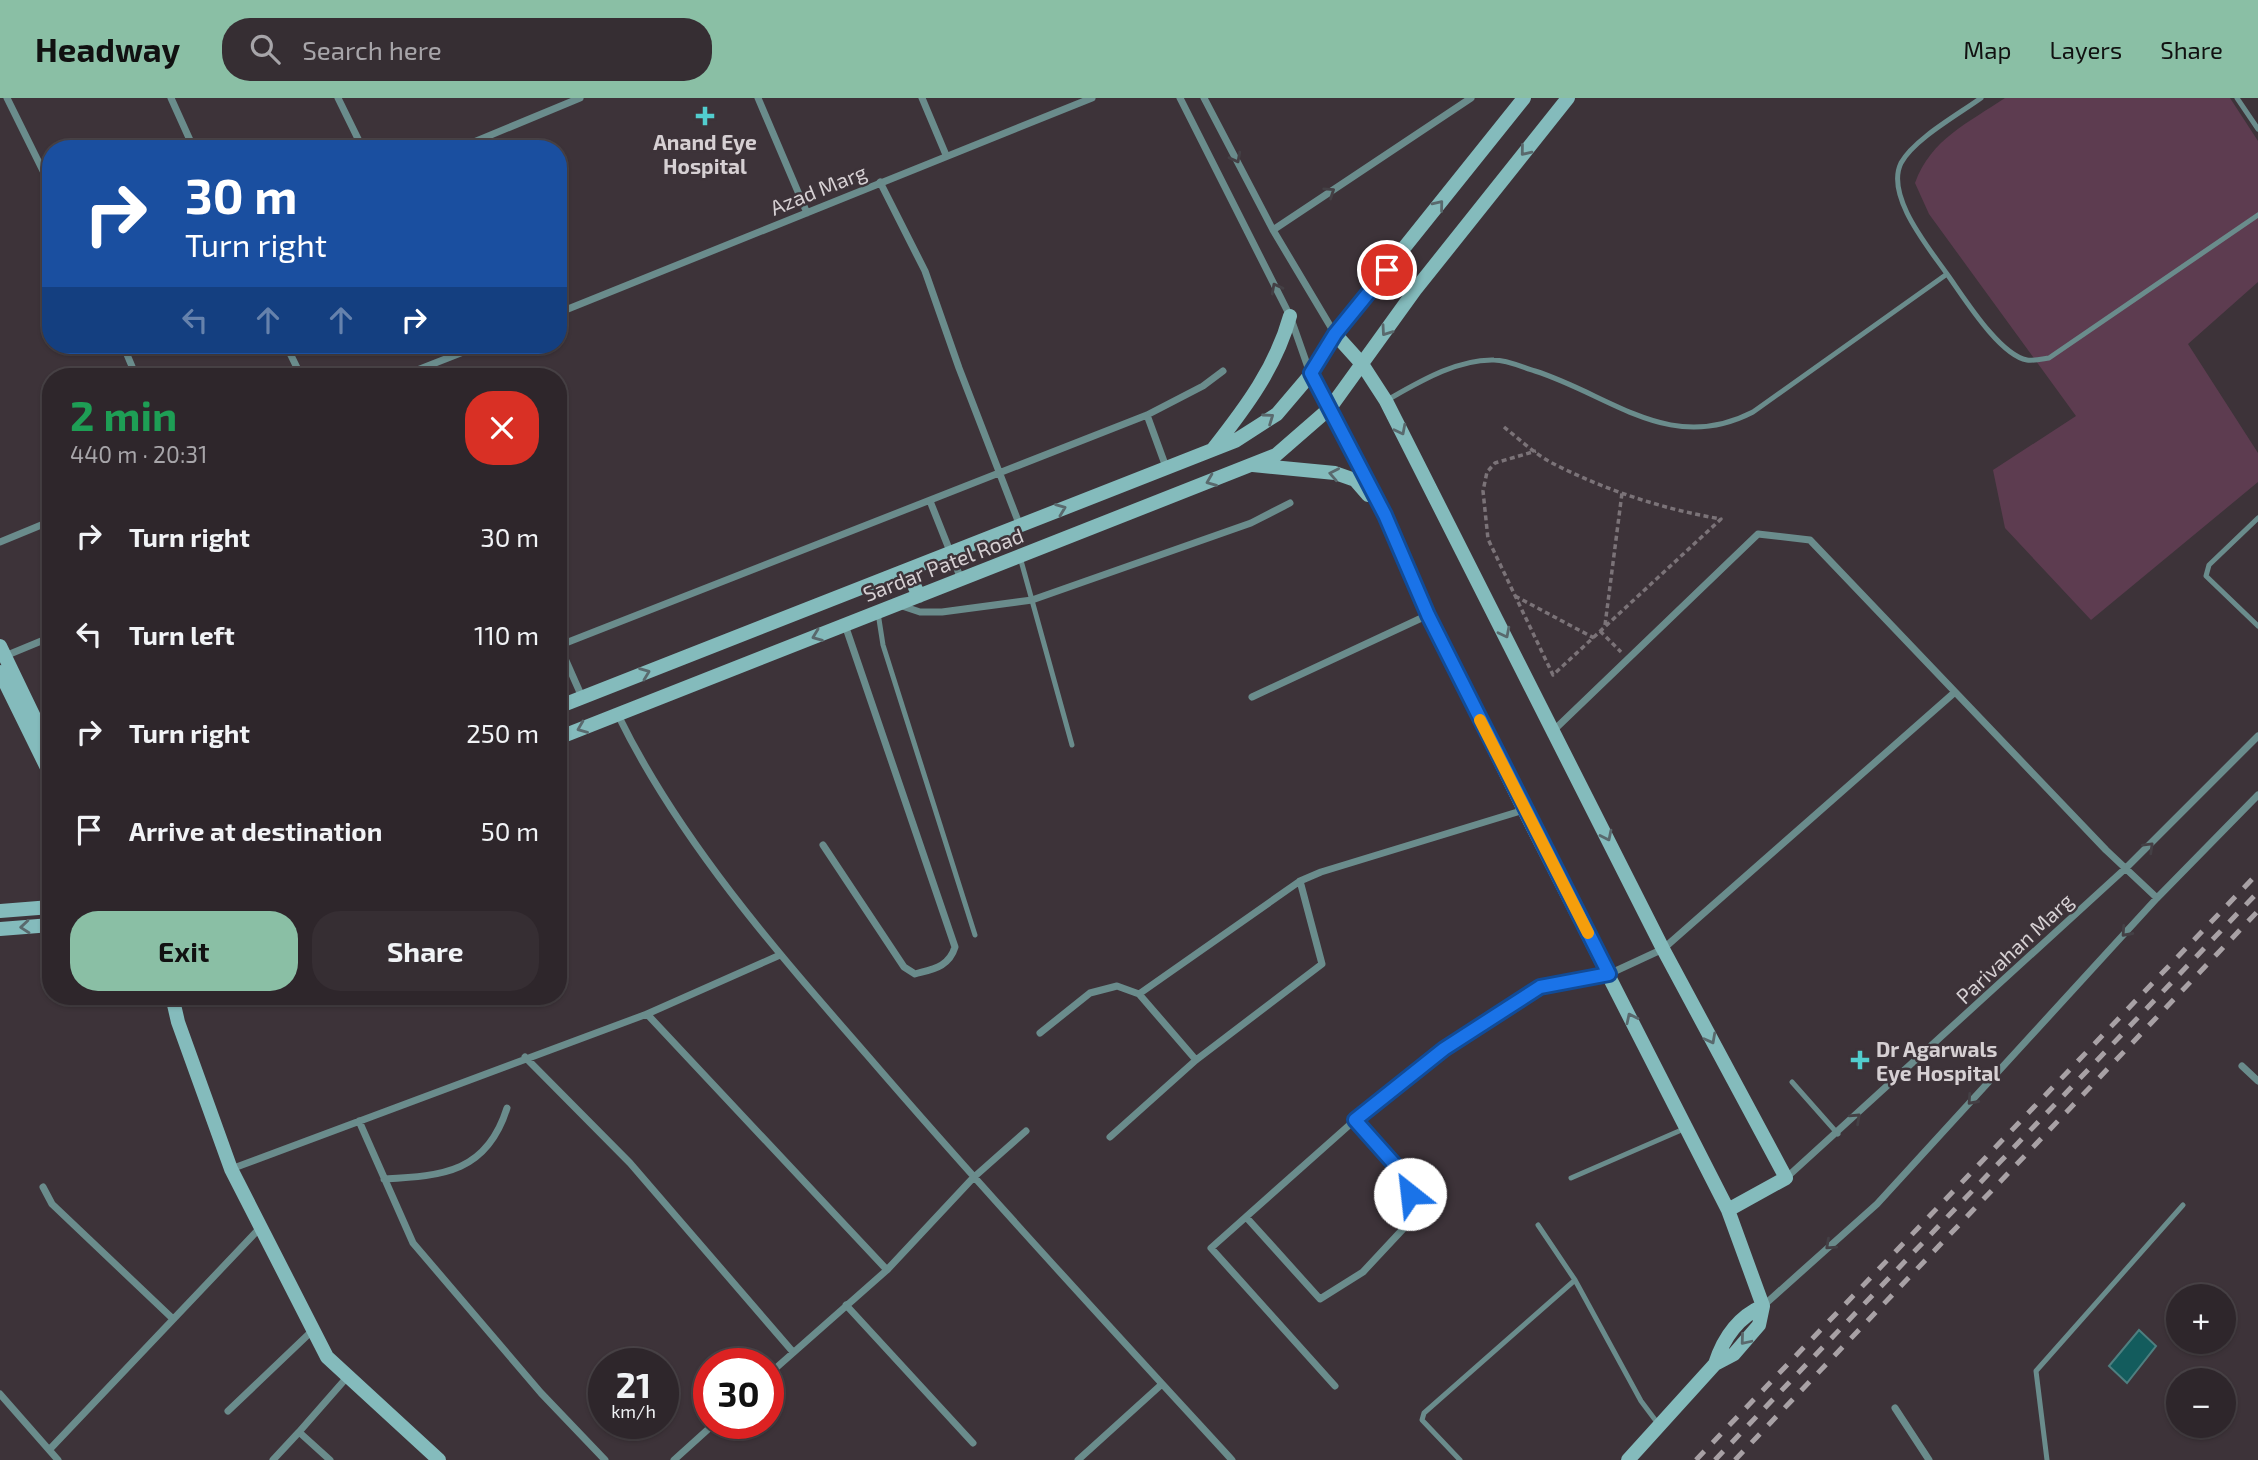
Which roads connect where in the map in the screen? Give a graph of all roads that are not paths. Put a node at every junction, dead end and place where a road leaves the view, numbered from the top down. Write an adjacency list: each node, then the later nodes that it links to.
1 (7, 98): 20 (street)
2 (171, 98): 16 (street)
3 (338, 98): 17 (street)
4 (580, 98): 18 (street)
5 (758, 98): 22 (street)
6 (922, 98): 19 (street)
7 (1180, 98): 27 (street, one-way to 7)
8 (1204, 98): 24 (street, one-way to 24)
9 (1471, 98): 24 (street, one-way to 9)
10 (1524, 98): 28 (street, Sardar Patel Road, one-way to 10)
11 (1568, 98): 30 (street, Sardar Patel Road, one-way to 30)
12 (1981, 98): 25 (lane)
13 (2237, 98): 15 (lane)
14 (1086, 99): 19 (street, Azad Marg)
15 (2258, 129)
16 (190, 140)
17 (359, 140)
18 (479, 140)
19 (946, 155): 21 (street, Azad Marg)
20 (42, 169)
21 (880, 182): 22 (street, Azad Marg); 40 (street)
22 (807, 213): 26 (street, Azad Marg)
23 (2258, 215): 25 (lane)
24 (1273, 230): 28 (street)
25 (1947, 274): 34 (lane)
26 (567, 309)
27 (1290, 316): 33 (street); 37 (street)
28 (1335, 334): 30 (street); 33 (street, Sardar Patel Road)
29 (458, 354): 31 (street)
30 (1362, 364): 34 (street); 35 (street, Sardar Patel Road)
31 (423, 368)
32 (1223, 371): 36 (street)
33 (1311, 373): 35 (street); 37 (street, Sardar Patel Road, one-way to 33)
34 (1386, 401): 69 (street, one-way to 69)
35 (1330, 408): 38 (street, Sardar Patel Road); 43 (street)
36 (1147, 415): 39 (street); 40 (street)
37 (1213, 450): 39 (street, Sardar Patel Road)
38 (1252, 465): 43 (street, one-way to 38); 49 (street, Sardar Patel Road, one-way to 49)
39 (1167, 468): 46 (street, Sardar Patel Road, one-way to 39)
40 (1002, 473): 41 (street); 46 (street)
41 (930, 501): 48 (street); 60 (street)
42 (1290, 503): 53 (street)
43 (1385, 515): 56 (street)
44 (2258, 518): 58 (lane)
45 (42, 525): 47 (street)
46 (1020, 526): 48 (street, Sardar Patel Road)
47 (0, 542)
48 (952, 553): 50 (street, Sardar Patel Road); 51 (street)
49 (1020, 557): 51 (street, Sardar Patel Road); 53 (lane)
50 (907, 570): 52 (street); 66 (street, Sardar Patel Road, one-way to 50)
51 (961, 580): 52 (street, Sardar Patel Road)
52 (919, 596): 54 (street, Sardar Patel Road)
53 (1032, 600): 54 (street); 73 (lane)
54 (898, 604): 55 (street, Sardar Patel Road)
55 (878, 613): 57 (street, Sardar Patel Road); 85 (lane)
56 (1428, 615): 65 (street); 76 (street)
57 (845, 625): 68 (street, Sardar Patel Road, one-way to 68); 77 (street)
58 (2258, 626)
59 (42, 640): 61 (street)
60 (567, 642)
61 (2, 651): 70 (street)
62 (567, 663): 66 (street)
63 (0, 672): 74 (street)
64 (1955, 692): 69 (street); 78 (street); 86 (street)
65 (1252, 697)
66 (582, 698): 67 (street, Sardar Patel Road)
67 (567, 704)
68 (617, 714): 71 (street, Sardar Patel Road, one-way to 71); 87 (street)
69 (1554, 730): 86 (street, one-way to 86)
70 (42, 733)
71 (567, 734)
72 (2258, 736): 78 (street, Parivahan Marg, one-way to 72)
73 (1072, 746)
74 (42, 758)
75 (2258, 795): 80 (street)
76 (1524, 810): 79 (street); 88 (street)
77 (823, 845)
78 (2127, 867): 80 (street); 103 (street, Parivahan Marg, one-way to 78)
79 (1300, 881): 89 (street); 94 (street)
80 (2157, 898): 119 (street, one-way to 119)
81 (42, 908): 82 (street)
82 (0, 911)
83 (42, 926): 84 (street, one-way to 84)
84 (0, 929)
85 (975, 934)
86 (1662, 949): 88 (street); 108 (street, one-way to 108)
87 (780, 955): 91 (street); 106 (street)
88 (1609, 974): 99 (street); 101 (street, one-way to 88)
89 (1139, 994): 92 (street); 94 (street)
90 (174, 1005): 105 (street)
91 (647, 1014): 93 (street); 116 (street)
92 (1040, 1033)
93 (525, 1057): 100 (street); 122 (street)
94 (1196, 1060): 104 (street)
95 (2242, 1066): 96 (street)
96 (2258, 1081)
97 (1792, 1082): 103 (lane)
98 (507, 1108): 109 (street)
99 (1355, 1120): 113 (street); 113 (street)
100 (359, 1121): 105 (street); 109 (street)
101 (1686, 1128): 107 (lane); 112 (street)
102 (1026, 1131): 106 (street)
103 (1838, 1134): 108 (street, Parivahan Marg)
104 (1110, 1137)
105 (231, 1169): 115 (street)
106 (973, 1178): 116 (street); 125 (street)
107 (1571, 1178)
108 (1786, 1178): 112 (street)
109 (384, 1179): 139 (street)
110 (43, 1187): 120 (street)
111 (2183, 1205): 146 (lane)
112 (1728, 1210): 119 (street)
113 (1246, 1217): 126 (street)
114 (1538, 1225): 117 (lane)
115 (259, 1229): 120 (street); 121 (street)
116 (887, 1270): 118 (street)
117 (1575, 1280): 130 (lane); 143 (lane)
118 (846, 1305): 122 (street); 133 (street)
119 (1763, 1306): 130 (street)
120 (172, 1318): 134 (street)
121 (313, 1330): 124 (street); 129 (street)
122 (793, 1352): 123 (street)
123 (784, 1360)
124 (349, 1375): 131 (street); 138 (street)
125 (1162, 1384): 141 (street); 142 (street)
126 (1335, 1386)
127 (0, 1394): 134 (street)
128 (1895, 1408): 145 (street)
129 (228, 1411)
130 (1660, 1426): 144 (street)
131 (299, 1432): 136 (street); 137 (street)
132 (697, 1439): 140 (street)
133 (972, 1443)
134 (50, 1449): 135 (street)
135 (58, 1460)
136 (273, 1460)
137 (330, 1460)
138 (439, 1460)
139 (605, 1460)
140 (674, 1460)
141 (1078, 1460)
142 (1232, 1460)
143 (1460, 1460)
144 (1629, 1460)
145 (1929, 1460)
146 (2047, 1460)

